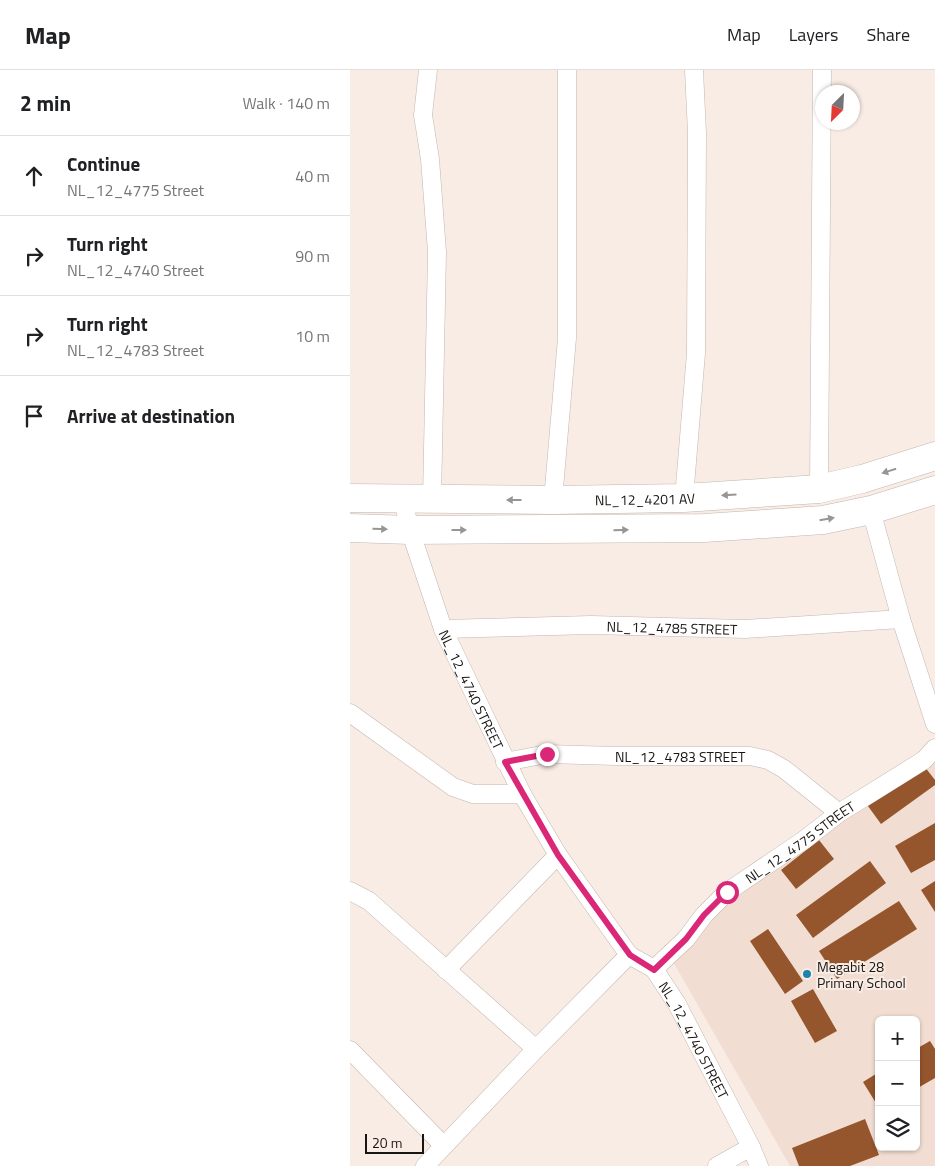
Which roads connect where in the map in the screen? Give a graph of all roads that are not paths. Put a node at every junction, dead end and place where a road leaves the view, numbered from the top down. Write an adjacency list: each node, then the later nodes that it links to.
1 (428, 70): 10 (street)
2 (566, 70): 12 (street)
3 (694, 70): 9 (street)
4 (822, 70): 6 (street)
5 (935, 456): 6 (main road, NL_12_4201 AV, one-way to 6)
6 (819, 489): 9 (main road, NL_12_4201 AV, one-way to 9)
7 (935, 490): 13 (main road)
8 (350, 498): 11 (main road, NL_12_4201 AV)
9 (684, 498): 12 (main road, NL_12_4201 AV)
10 (432, 499): 11 (main road, NL_12_4201 AV); 12 (main road, NL_12_4201 AV, one-way to 10)
11 (403, 500): 15 (street, NL_12_4740 STREET)
12 (553, 500)
13 (871, 510): 15 (main road, one-way to 13); 16 (street)
14 (350, 528): 15 (main road, one-way to 15)
15 (410, 530): 17 (street, NL_12_4740 STREET)
16 (902, 619): 17 (street, NL_12_4785 STREET); 19 (street)
17 (443, 629): 21 (street, NL_12_4740 STREET)
18 (350, 713): 22 (street)
19 (935, 724)
20 (935, 748): 23 (street, NL_12_4775 STREET)
21 (505, 762): 22 (street, NL_12_4740 STREET); 23 (street, NL_12_4783 STREET)
22 (522, 794): 24 (street, NL_12_4740 STREET)
23 (839, 813): 28 (street, NL_12_4775 STREET)
24 (558, 855): 26 (street, NL_12_4740 STREET); 27 (street)
25 (350, 891): 27 (street)
26 (630, 955): 28 (street, NL_12_4740 STREET); 29 (street)
27 (446, 970): 29 (street)
28 (654, 970): 32 (street, NL_12_4740 STREET)
29 (536, 1049): 31 (street)
30 (350, 1050): 31 (street)
31 (443, 1146): 33 (street)
32 (751, 1147): 34 (street); 35 (street, NL_12_4740 STREET)
33 (425, 1166)
34 (717, 1166)
35 (759, 1166)

